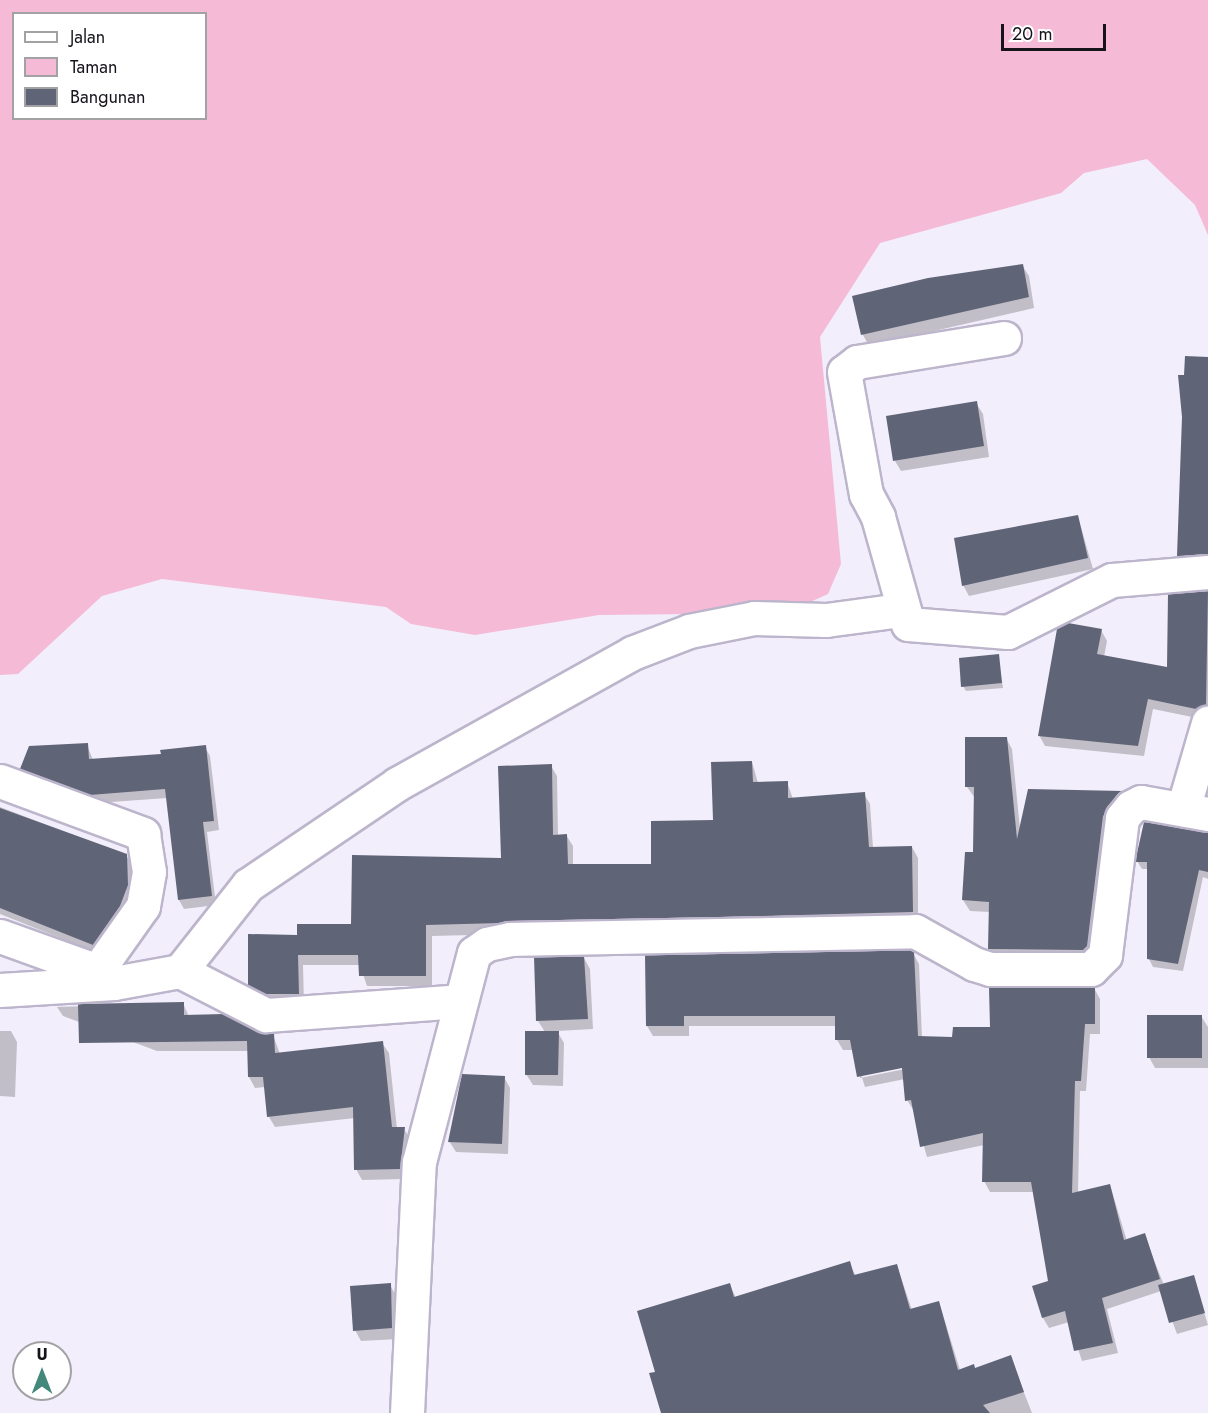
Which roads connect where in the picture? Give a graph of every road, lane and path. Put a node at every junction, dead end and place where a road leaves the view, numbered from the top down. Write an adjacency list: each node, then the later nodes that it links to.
1 (1004, 338): 3 (street)
2 (1208, 572): 3 (street)
3 (901, 610): 8 (street)
4 (1208, 723): 6 (street)
5 (0, 781): 9 (street)
6 (1195, 812): 11 (street)
7 (0, 936): 9 (street)
8 (180, 971): 9 (street); 11 (street)
9 (106, 977): 10 (street)
10 (0, 990)
11 (460, 1001): 12 (street)
12 (407, 1413)

